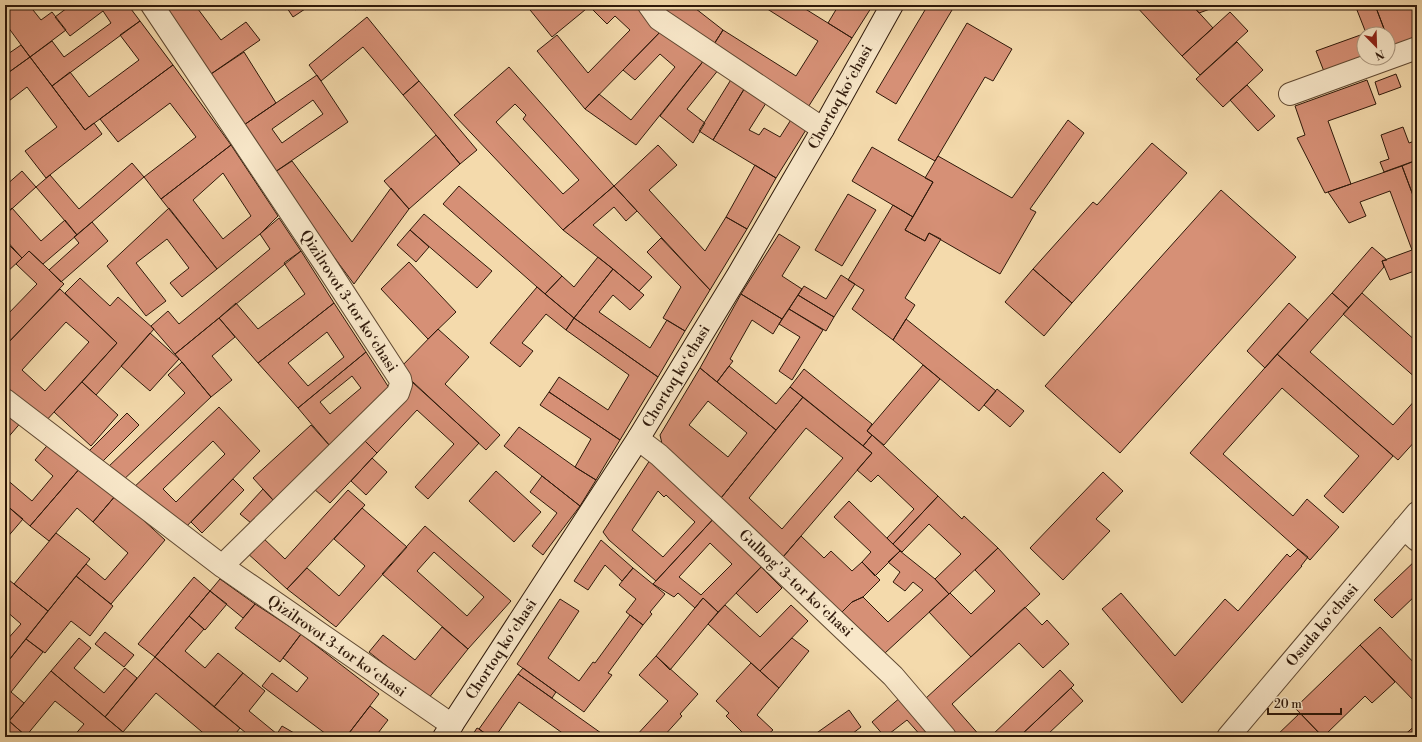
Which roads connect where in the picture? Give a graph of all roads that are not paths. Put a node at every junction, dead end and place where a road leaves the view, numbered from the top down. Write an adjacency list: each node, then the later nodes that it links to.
1 (152, 5): 10 (street, Qizilrovot 3-tor koʻchasi)
2 (649, 5): 6 (street)
3 (892, 5): 6 (street, Chortoq koʻchasi)
4 (1417, 48): 5 (street)
5 (1290, 94)
6 (823, 129): 8 (street, Chortoq koʻchasi)
7 (5, 400): 10 (street, Qizilrovot 3-tor koʻchasi)
8 (638, 439): 11 (street, Chortoq koʻchasi); 12 (street, Gulbog' 3-tor koʻchasi)
9 (1413, 527): 13 (street, Osuda koʻchasi)
10 (222, 566): 11 (street, Qizilrovot 3-tor koʻchasi)
11 (448, 731)
12 (945, 737)
13 (1228, 737)

